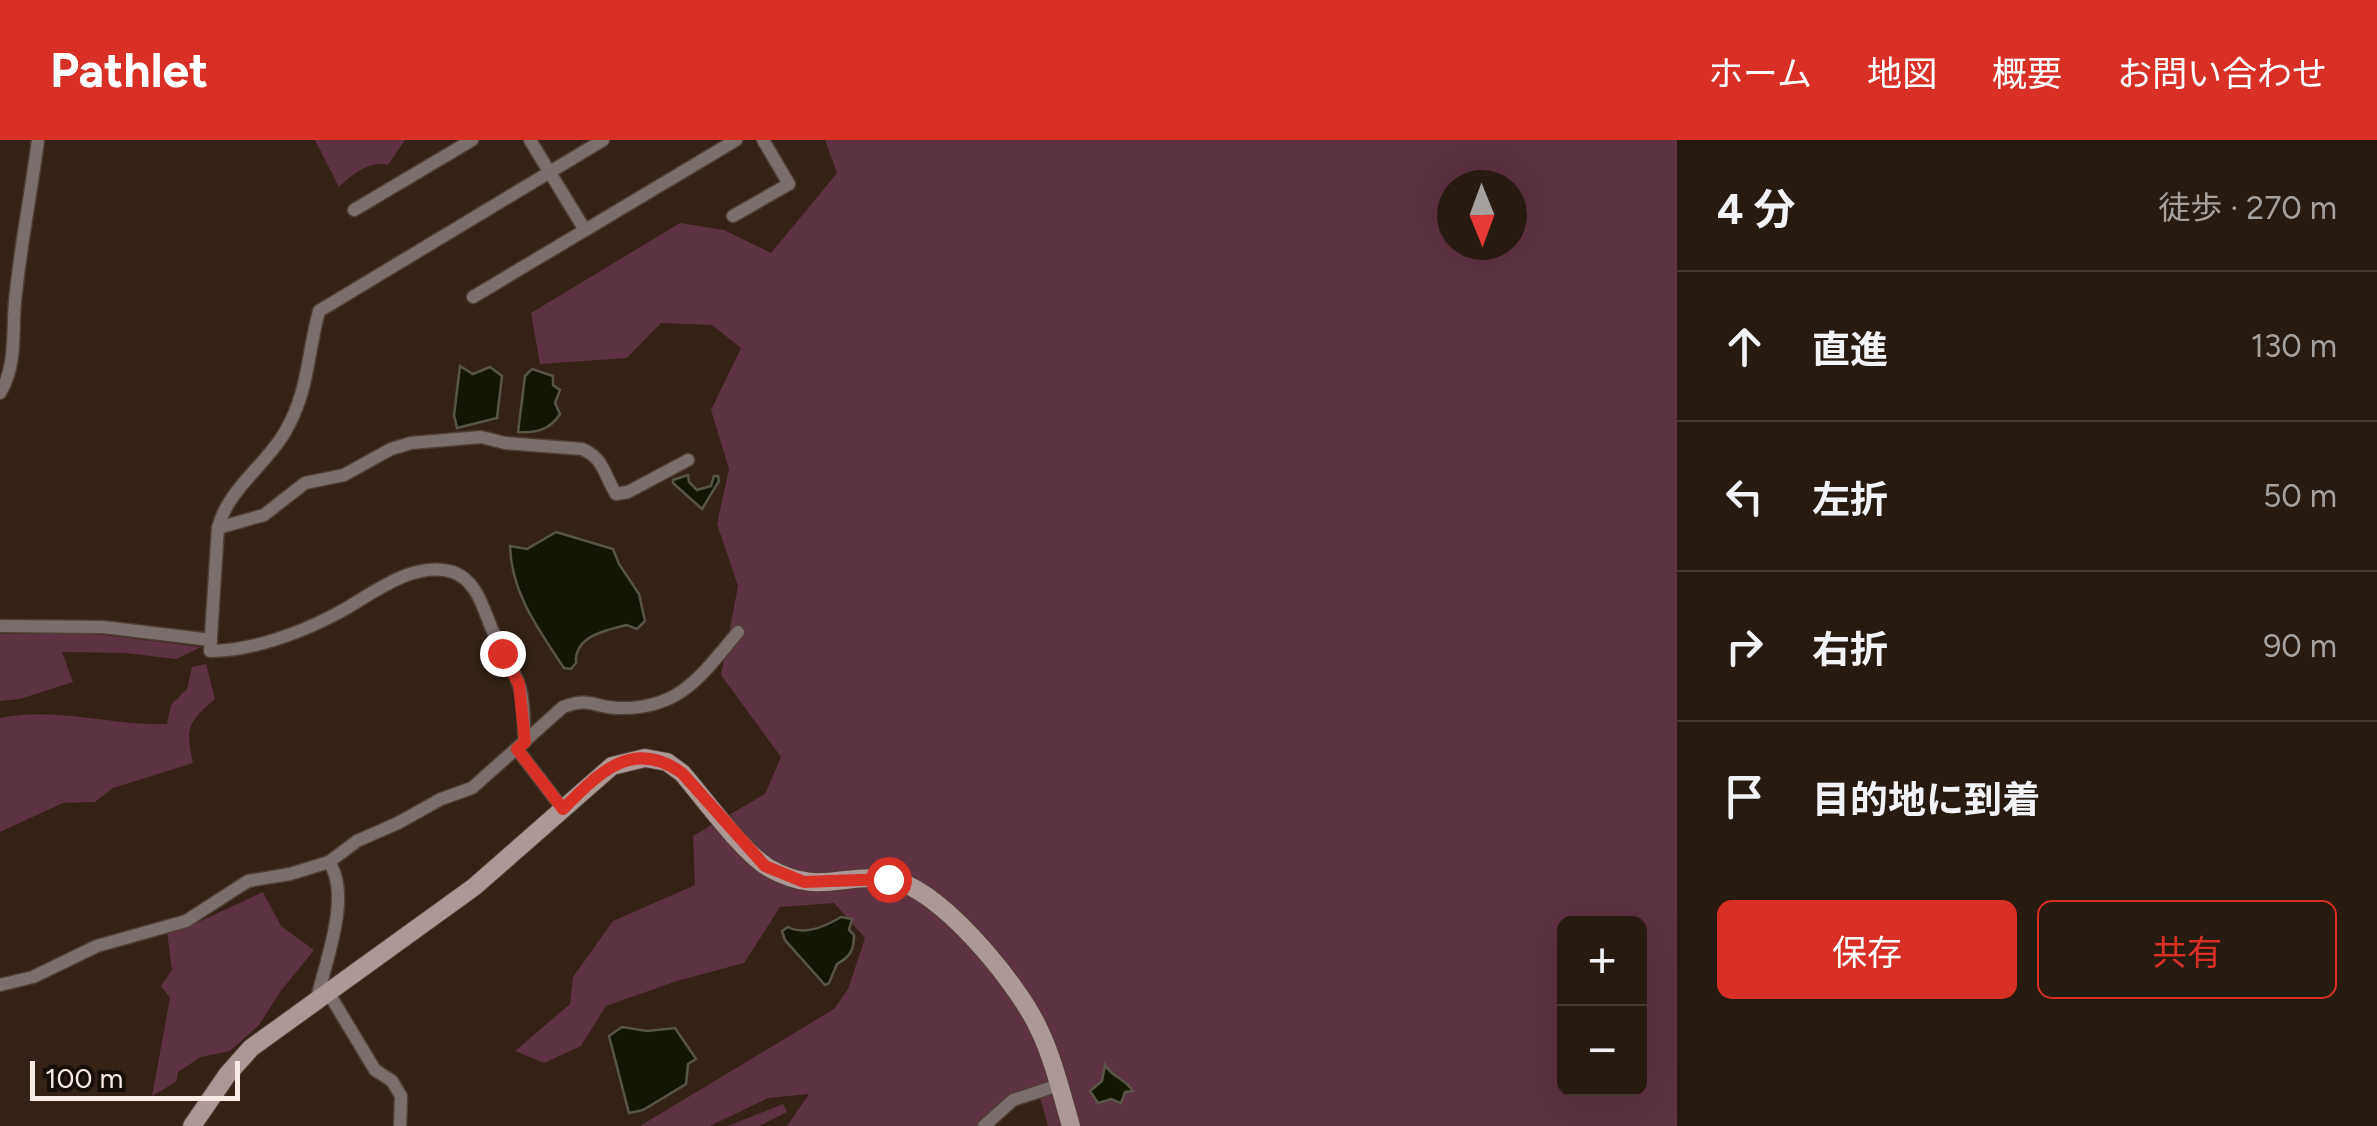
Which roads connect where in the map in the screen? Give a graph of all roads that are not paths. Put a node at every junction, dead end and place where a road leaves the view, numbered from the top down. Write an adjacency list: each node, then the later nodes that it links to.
1 (38, 140): 12 (street)
2 (472, 140): 8 (street)
3 (530, 140): 7 (street)
4 (603, 140): 7 (street)
5 (736, 140): 10 (street)
6 (763, 140): 9 (street)
7 (549, 172): 10 (street); 14 (street)
8 (354, 210)
9 (733, 216)
10 (585, 230): 11 (street)
11 (472, 297)
12 (0, 393)
13 (688, 460): 14 (street)
14 (218, 528): 17 (street)
15 (0, 626): 17 (street)
16 (738, 632): 18 (street)
17 (210, 640): 18 (street)
18 (521, 746): 19 (street); 20 (street)
19 (563, 809): 22 (street); 23 (street)
20 (329, 862): 21 (street); 22 (street)
21 (0, 985)
22 (322, 995): 24 (street); 25 (street)
23 (1059, 1085): 26 (street); 27 (street)
24 (192, 1126)
25 (400, 1126)
26 (984, 1126)
27 (1071, 1126)

